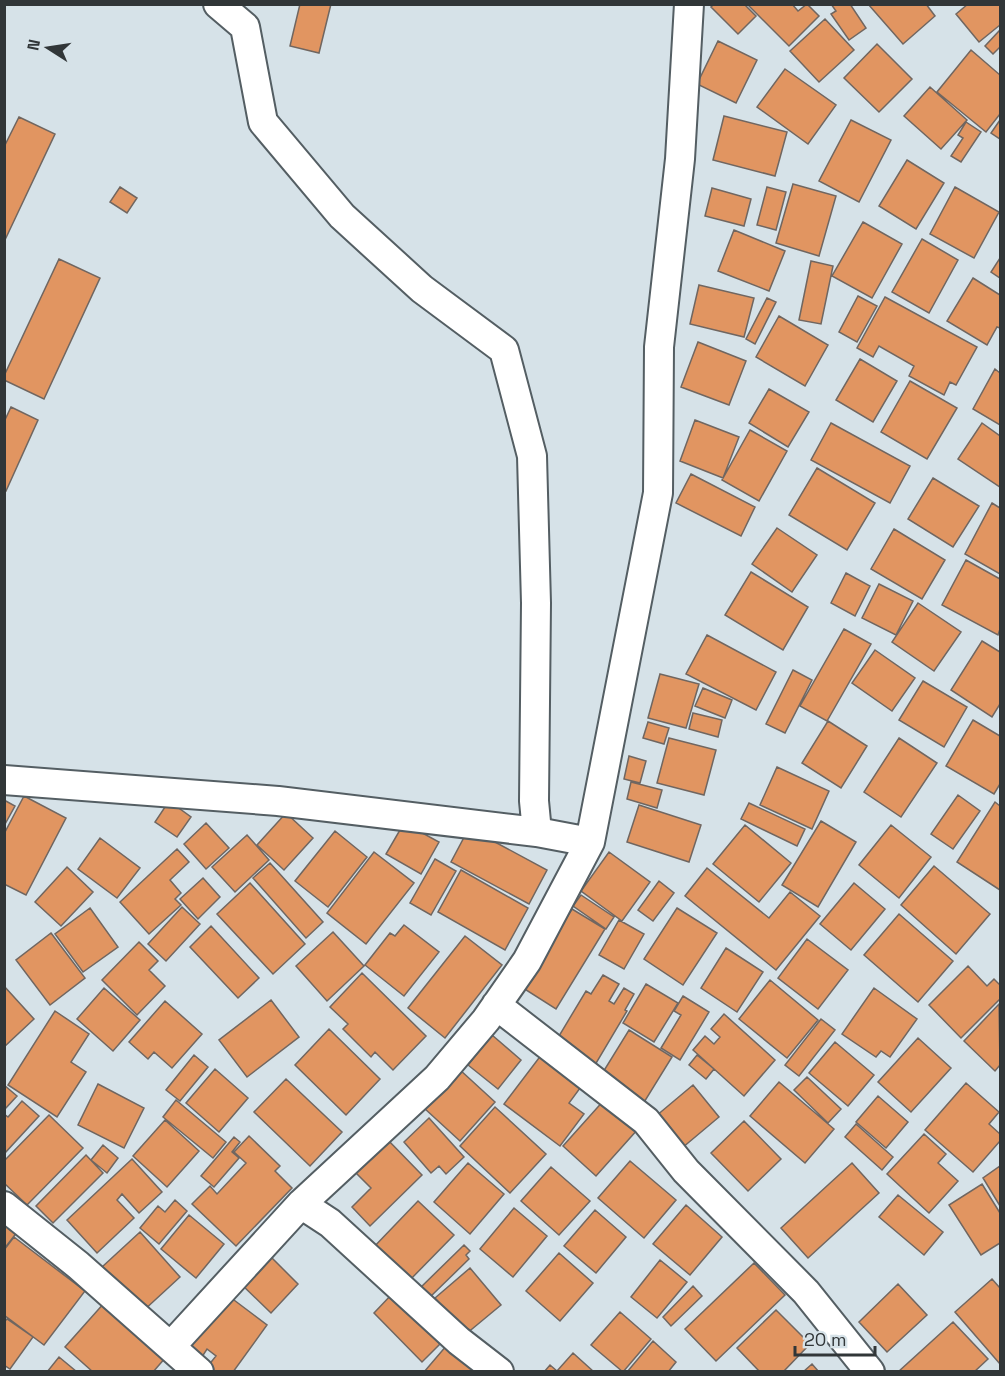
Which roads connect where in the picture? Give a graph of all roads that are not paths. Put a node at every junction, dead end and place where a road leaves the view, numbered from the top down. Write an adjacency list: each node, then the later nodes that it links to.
1 (218, 4): 4 (street)
2 (689, 4): 5 (street)
3 (4, 780): 4 (street)
4 (537, 832): 5 (street)
5 (590, 843): 6 (street)
6 (496, 1005): 7 (street); 11 (street)
7 (301, 1204): 9 (street); 10 (street)
8 (4, 1206): 9 (street)
9 (184, 1363)
10 (499, 1371)
11 (870, 1371)

